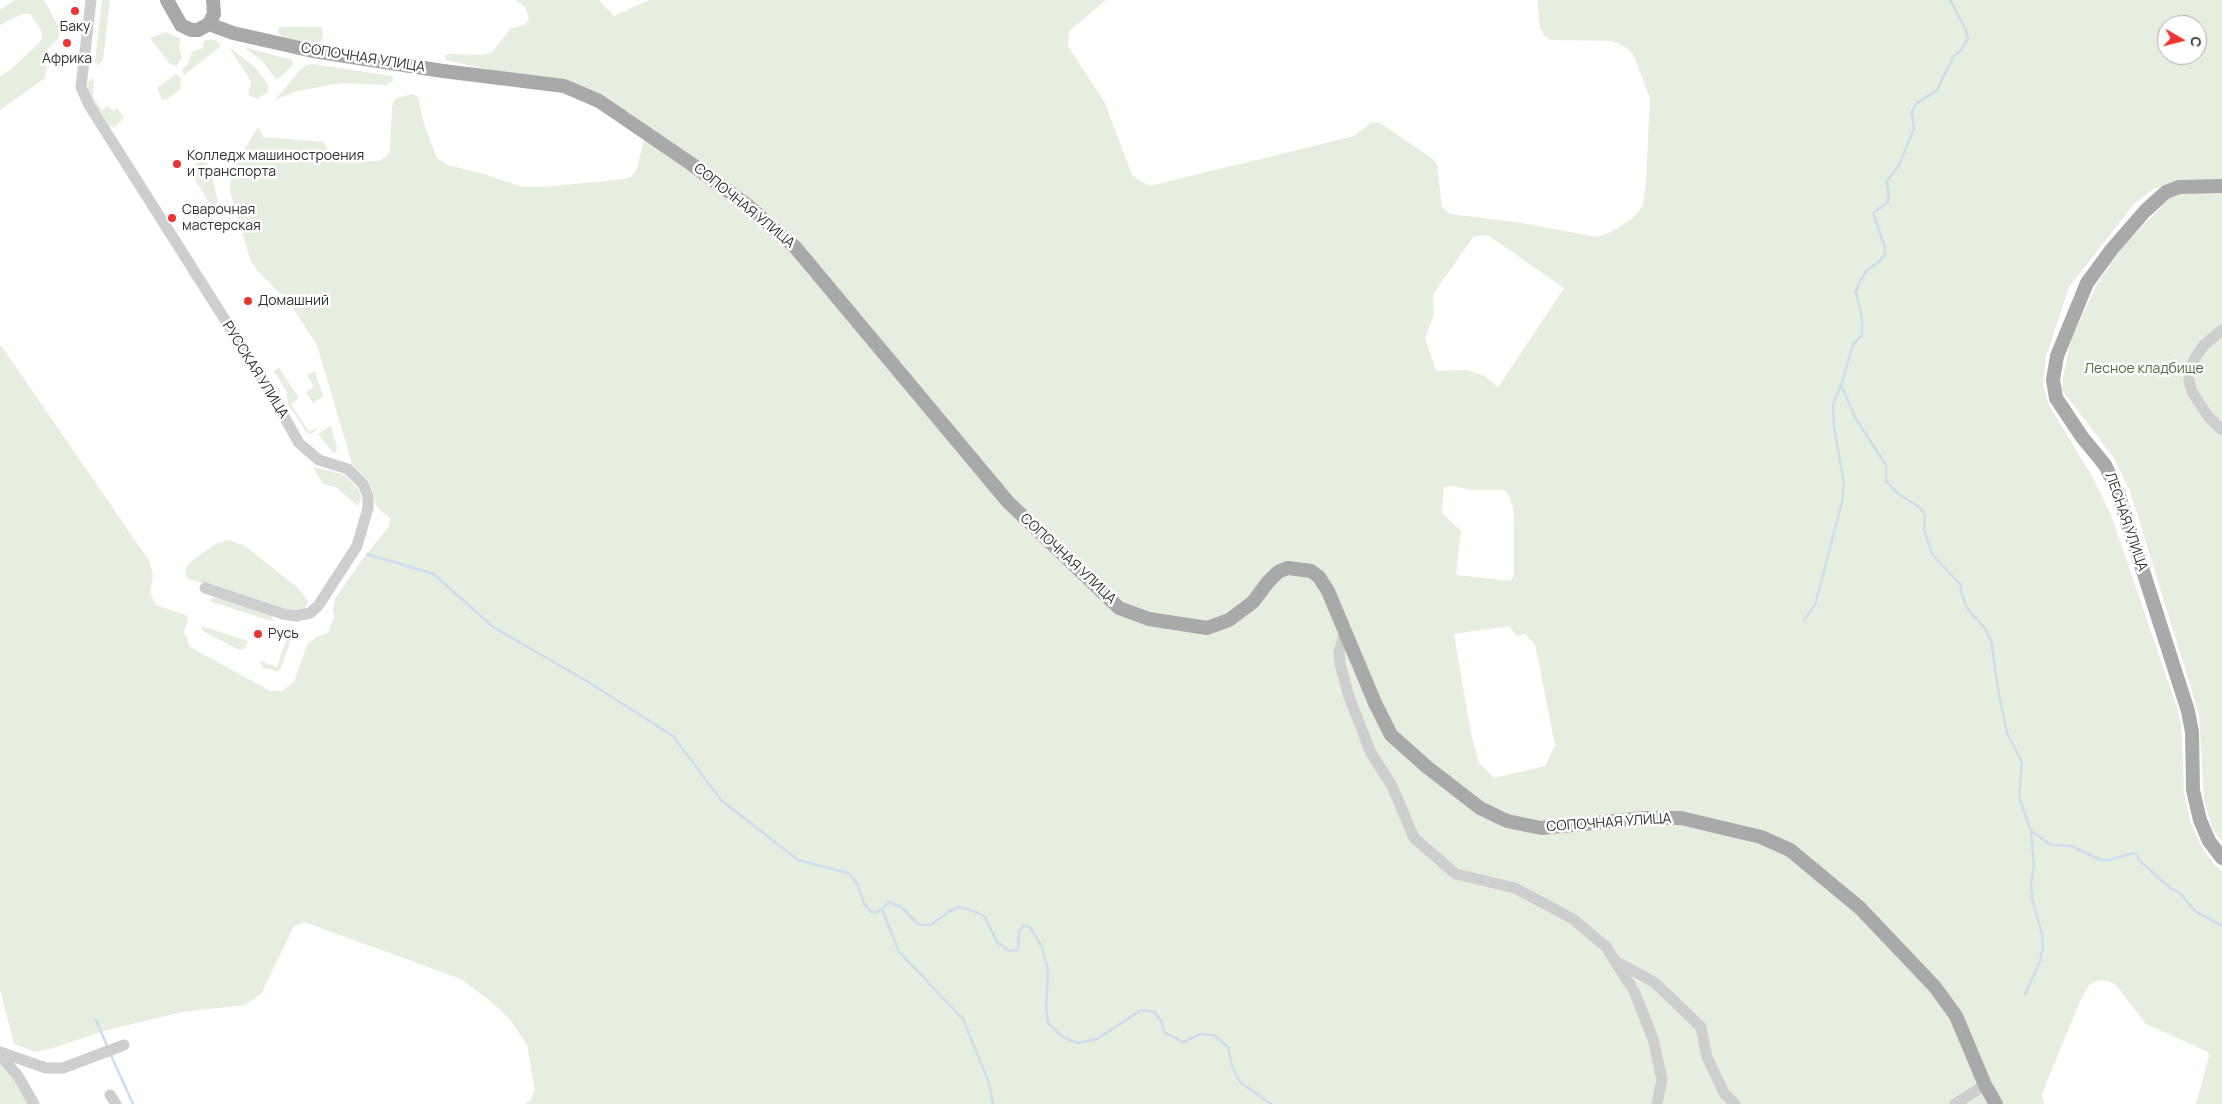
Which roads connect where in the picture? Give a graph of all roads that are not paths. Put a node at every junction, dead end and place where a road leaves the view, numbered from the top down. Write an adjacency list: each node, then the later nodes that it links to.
1 (91, 0): 8 (street, РУССКАЯ УЛИЦА)
2 (166, 0): 4 (main road)
3 (213, 0): 4 (main road)
4 (209, 24): 9 (main road, СОПОЧНАЯ УЛИЦА)
5 (2222, 186): 10 (main road, ЛЕСНАЯ УЛИЦА)
6 (2222, 330): 7 (street)
7 (2222, 430)
8 (205, 588)
9 (1345, 632): 11 (street); 14 (main road, СОПОЧНАЯ УЛИЦА)
10 (2222, 858)
11 (1616, 962): 16 (street); 17 (street)
12 (124, 1046): 13 (street)
13 (0, 1054): 15 (street)
14 (1985, 1085): 18 (street); 19 (main road, СОПОЧНАЯ УЛИЦА)
15 (34, 1104)
16 (1657, 1104)
17 (1735, 1104)
18 (1955, 1104)
19 (1996, 1104)

